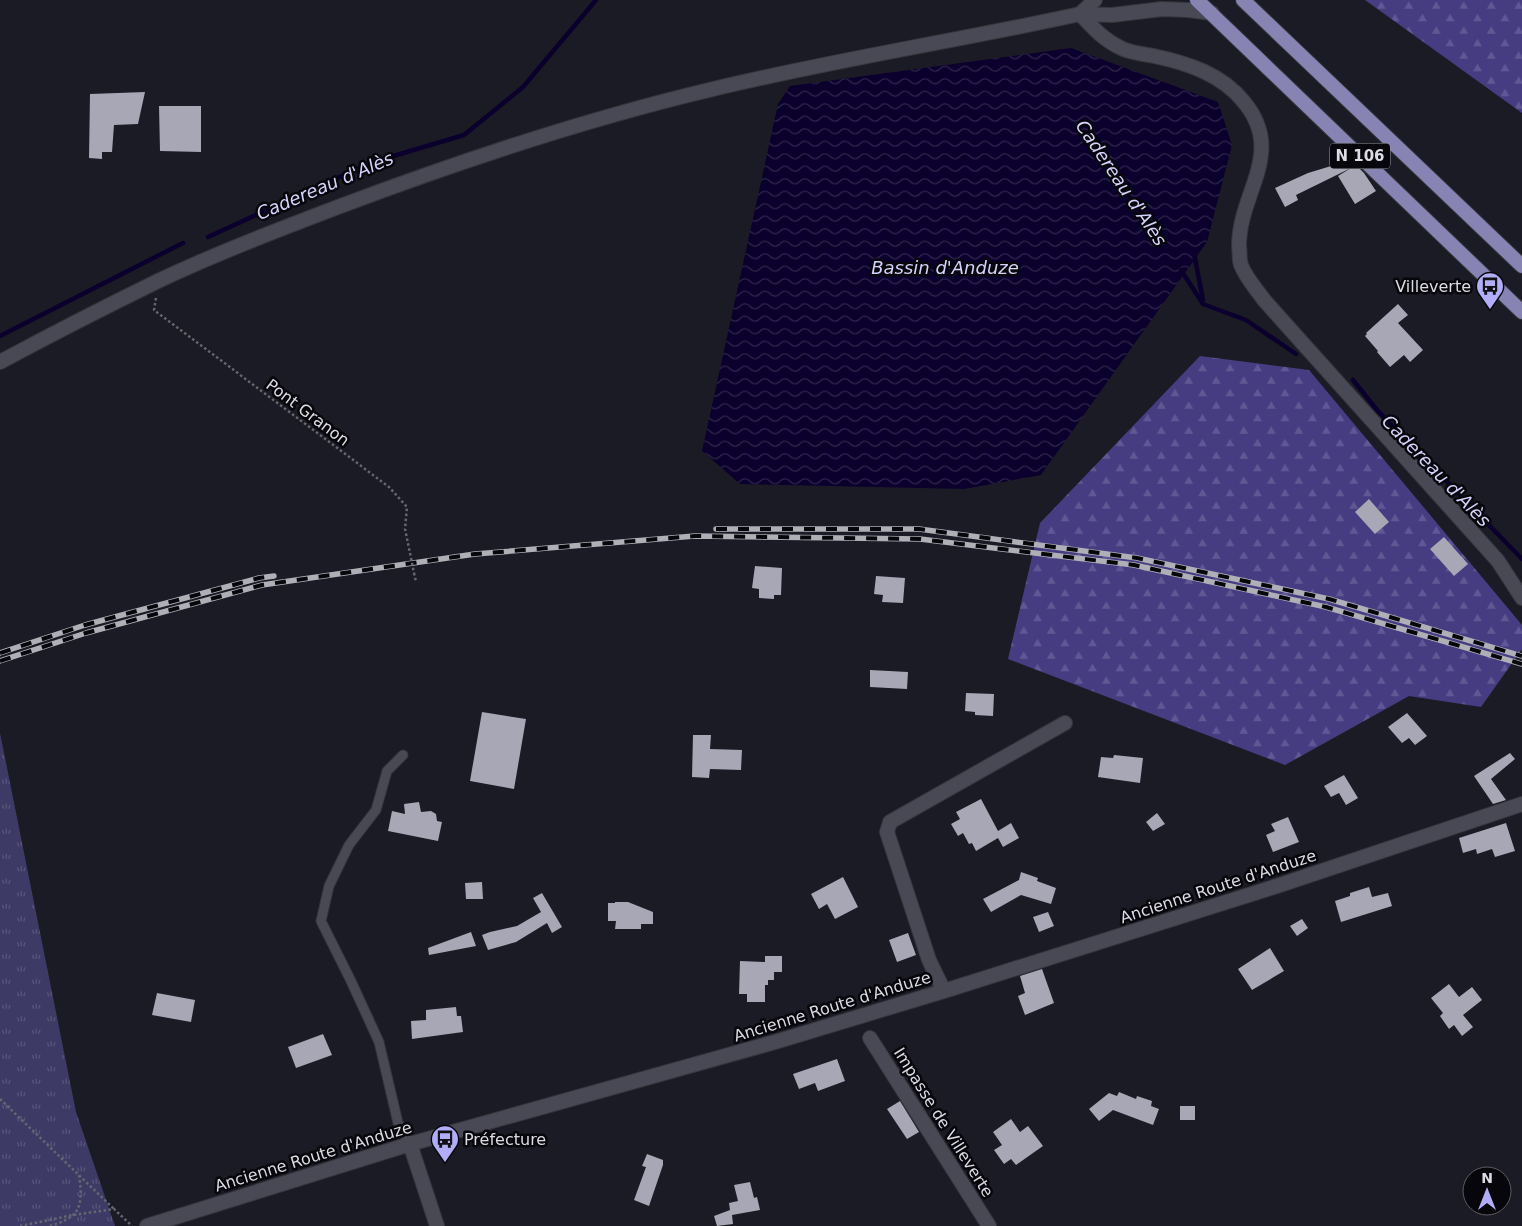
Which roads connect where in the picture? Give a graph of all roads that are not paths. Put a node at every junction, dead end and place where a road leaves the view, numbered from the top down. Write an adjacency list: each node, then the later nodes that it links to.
1 (1095, 0): 5 (street)
2 (1197, 0): 4 (main road, N 106)
3 (1245, 1): 6 (main road, N 106)
4 (1212, 13): 5 (street); 7 (main road, N 106)
5 (1080, 14): 8 (street); 9 (street)
6 (1522, 266)
7 (1522, 312)
8 (0, 362)
9 (1522, 598)
10 (1065, 723): 13 (street)
11 (403, 755): 15 (lane)
12 (1522, 804): 13 (street, Ancienne Route d'Anduze)
13 (944, 991): 15 (street, Ancienne Route d'Anduze)
14 (870, 1038): 18 (street, Impasse de Villeverte)
15 (410, 1144): 16 (street, Ancienne Route d'Anduze); 17 (street)
16 (147, 1226)
17 (437, 1226)
18 (989, 1226)

